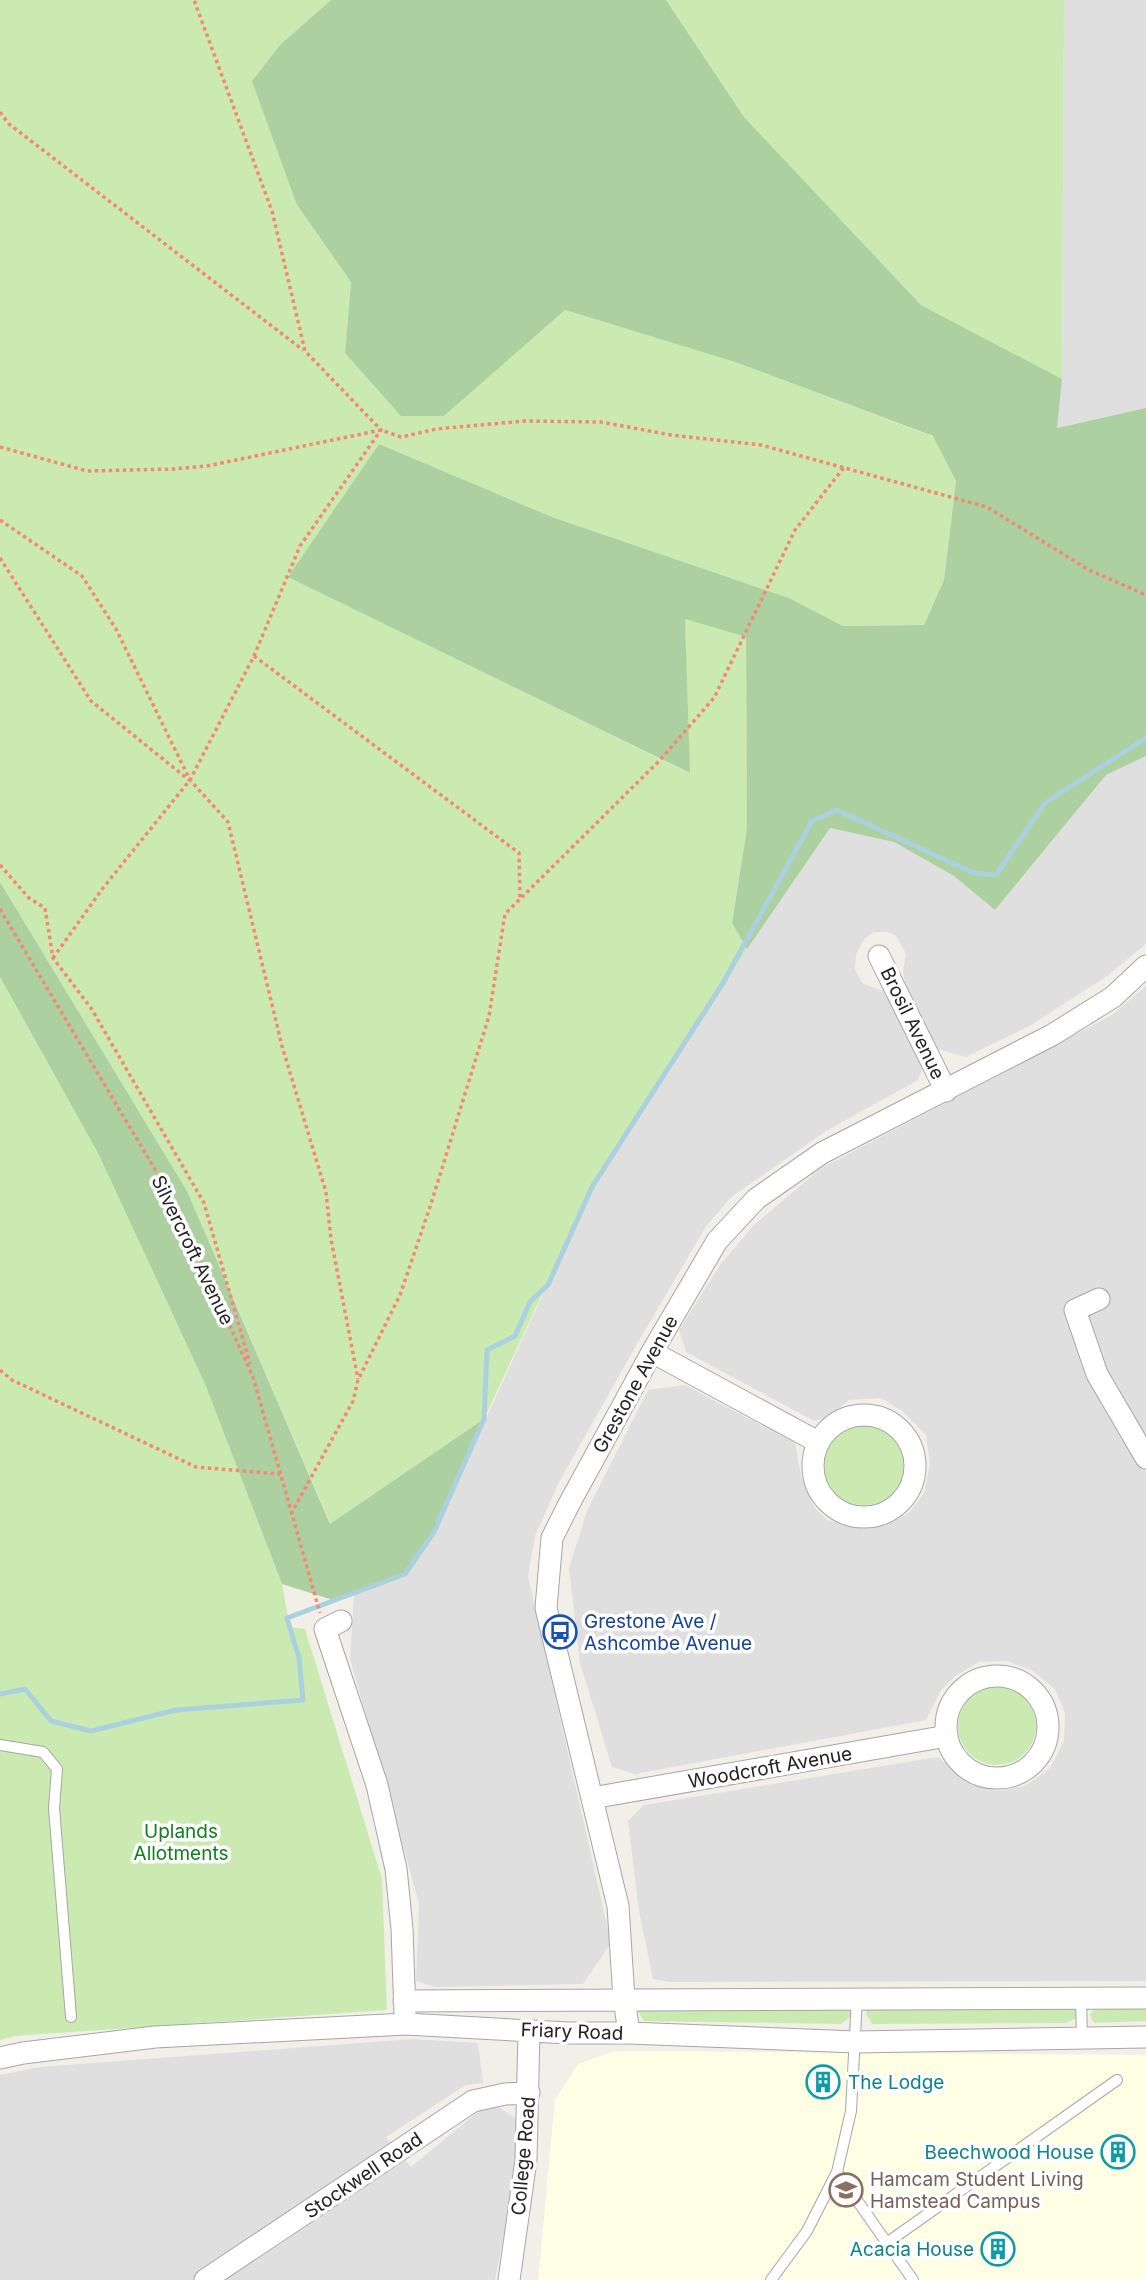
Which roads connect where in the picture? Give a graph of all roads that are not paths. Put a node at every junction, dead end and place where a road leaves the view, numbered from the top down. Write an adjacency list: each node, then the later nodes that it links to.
1 (880, 956): 3 (street, Brosil Avenue)
2 (1146, 965): 3 (street, Grestone Avenue)
3 (946, 1091): 5 (street, Grestone Avenue)
4 (1100, 1299): 7 (street)
5 (652, 1352): 6 (street); 11 (street, Grestone Avenue)
6 (818, 1442): 6 (street)
7 (1146, 1458)
8 (331, 1620): 16 (street)
9 (947, 1736): 9 (street); 11 (street, Woodcroft Avenue)
10 (0, 1745): 17 (lane)
11 (593, 1798): 14 (street, Grestone Avenue)
12 (858, 1998): 14 (street, Friary Road); 15 (street, Friary Road); 23 (lane)
13 (1146, 1998): 15 (street, Friary Road)
14 (624, 1999): 16 (street, Friary Road); 20 (street, Grestone Avenue)
15 (1081, 1999): 22 (lane)
16 (404, 2001): 18 (street)
17 (71, 2017)
18 (406, 2024): 19 (street, Friary Road); 24 (street, Friary Road)
19 (529, 2031): 20 (street, Friary Road); 26 (street, College Road)
20 (629, 2033): 23 (street, Friary Road)
21 (1146, 2037): 22 (street, Friary Road)
22 (1082, 2039): 23 (street, Friary Road)
23 (856, 2042): 27 (lane)
24 (0, 2058)
25 (1117, 2080): 28 (lane)
26 (529, 2093): 29 (street, Stockwell Road); 30 (street, College Road)
27 (837, 2172): 28 (lane); 31 (lane)
28 (888, 2242): 32 (lane)
29 (205, 2280)
30 (509, 2280)
31 (771, 2280)
32 (913, 2280)

